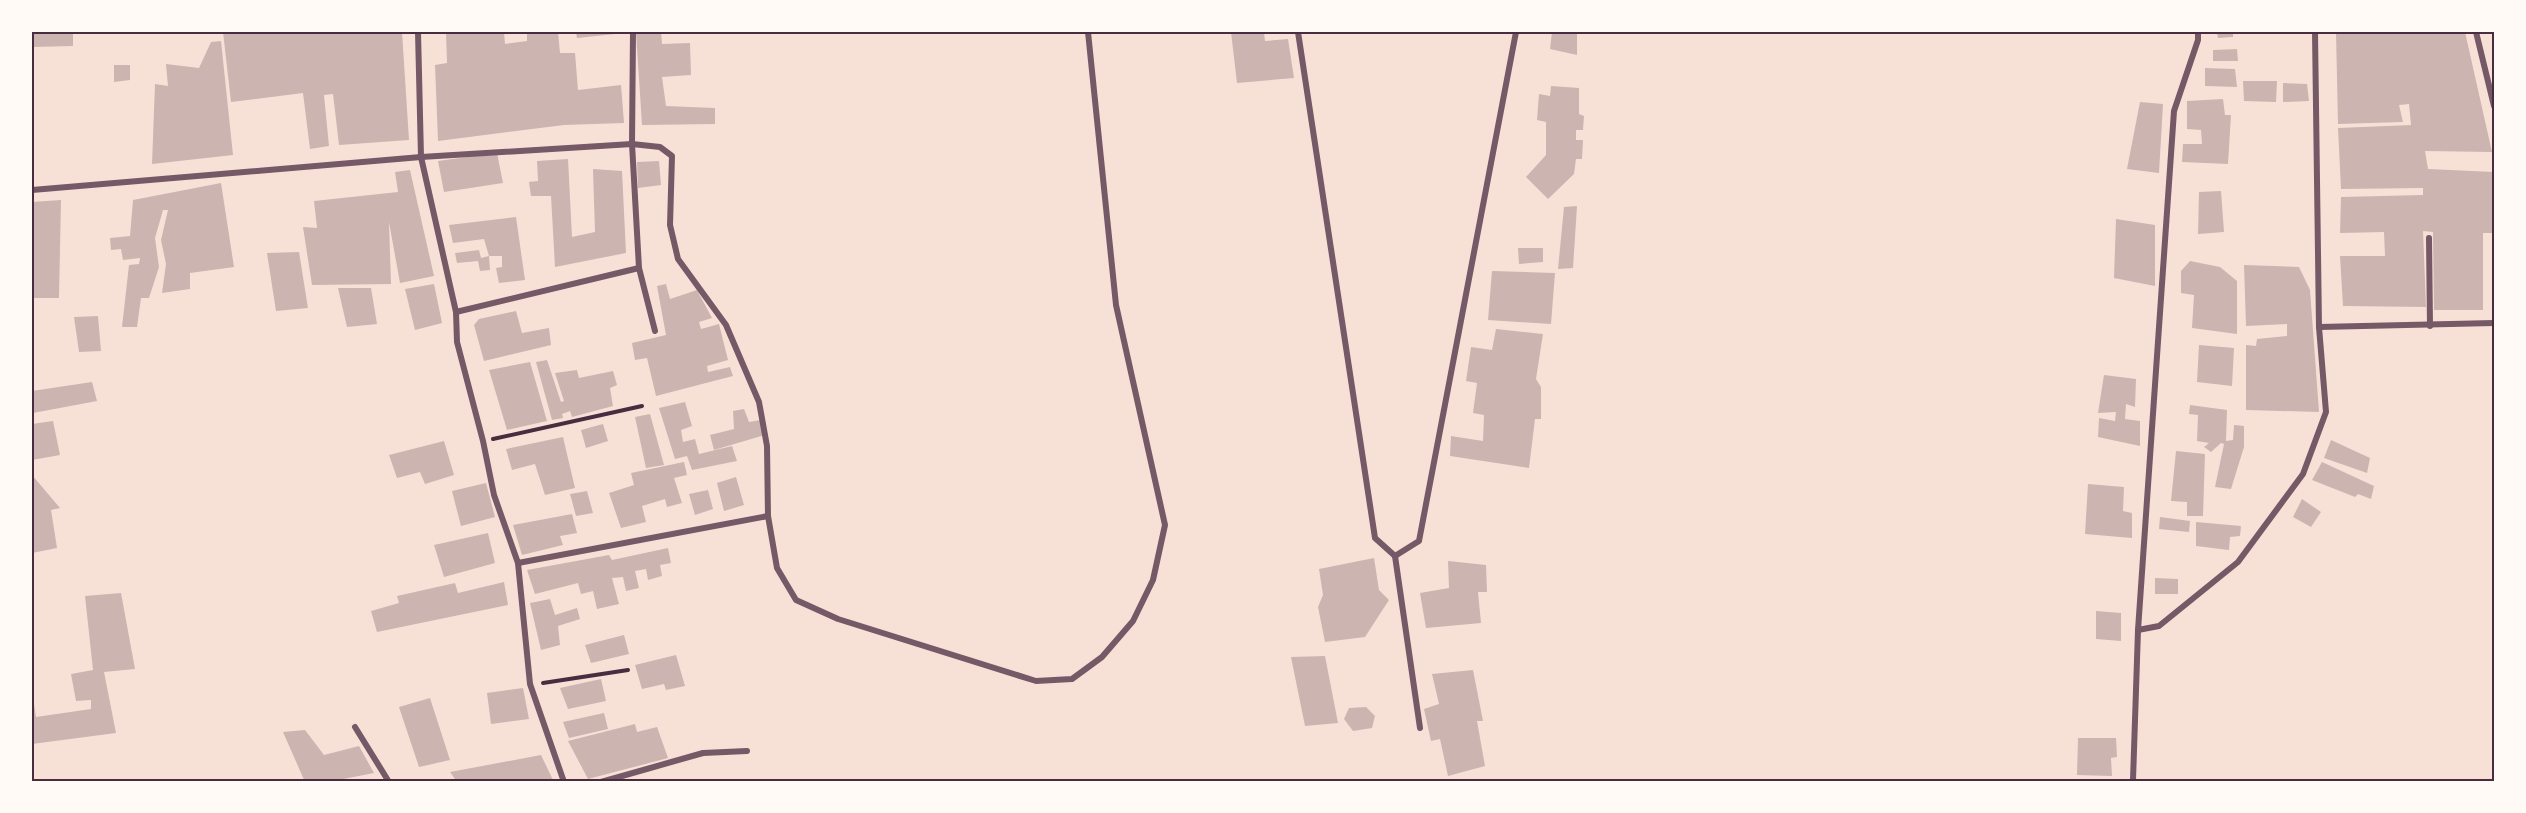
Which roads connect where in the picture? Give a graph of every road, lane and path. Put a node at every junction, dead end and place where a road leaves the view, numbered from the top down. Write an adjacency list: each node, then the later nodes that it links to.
1 (418, 32): 12 (street)
2 (633, 32): 11 (street)
3 (1088, 32): 23 (street)
4 (1298, 32): 24 (street)
5 (1516, 32): 24 (street)
6 (2198, 32): 26 (street)
7 (2315, 32): 19 (street)
8 (2476, 32): 9 (street)
9 (2492, 83): 10 (street)
10 (2494, 106)
11 (632, 144): 12 (street); 15 (street); 23 (street)
12 (421, 157): 13 (street); 16 (street)
13 (32, 190)
14 (2429, 238): 18 (street)
15 (639, 268): 16 (street); 20 (street)
16 (456, 312): 22 (street)
17 (2494, 323): 18 (street)
18 (2430, 326): 19 (street)
19 (2319, 327): 26 (street)
20 (655, 332)
21 (642, 406): 22 (path)
22 (483, 441): 25 (street)
23 (768, 516): 25 (street)
24 (1395, 556): 30 (street)
25 (518, 563): 28 (street)
26 (2138, 630): 32 (street)
27 (628, 670): 28 (path)
28 (530, 684): 34 (street)
29 (355, 727): 33 (street)
30 (1420, 728)
31 (747, 751): 35 (street)
32 (2133, 780)
33 (389, 782)
34 (564, 782)
35 (601, 782)

